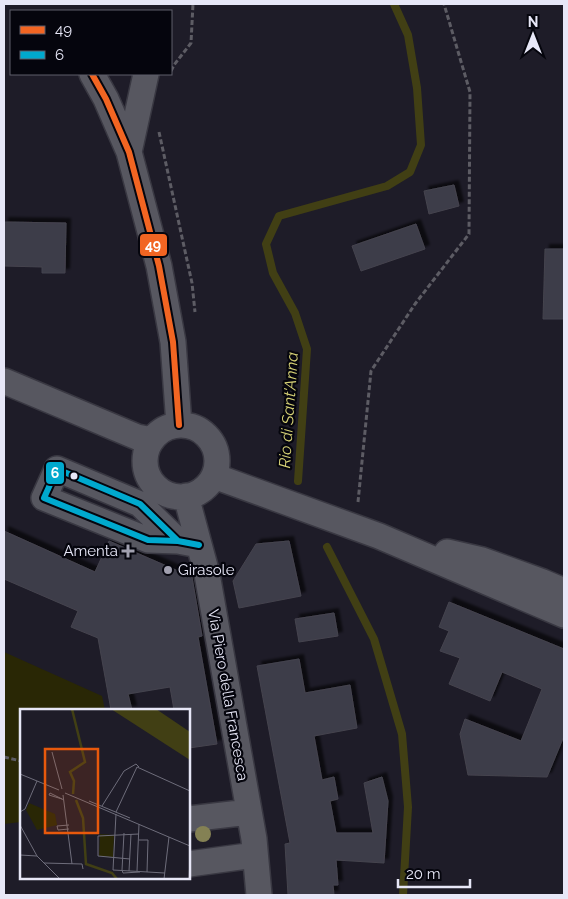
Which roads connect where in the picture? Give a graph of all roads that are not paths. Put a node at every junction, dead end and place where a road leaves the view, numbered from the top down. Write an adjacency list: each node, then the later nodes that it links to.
1 (93, 75): 3 (street)
2 (146, 75): 3 (street)
3 (129, 152): 5 (street)
4 (4, 381): 6 (street)
5 (179, 425): 6 (street); 7 (street)
6 (152, 440): 8 (street)
7 (214, 476): 8 (street); 9 (street)
8 (186, 496): 10 (street, Via Piero della Francesca)
9 (379, 536): 11 (street); 12 (street)
10 (188, 543): 10 (street); 13 (street, Via Piero della Francesca)
11 (564, 591)
12 (564, 615)
13 (249, 812): 14 (street); 15 (street, Via Piero della Francesca)
14 (190, 819)
15 (255, 855): 16 (street); 17 (street, Via Piero della Francesca)
16 (190, 864)
17 (259, 895)

